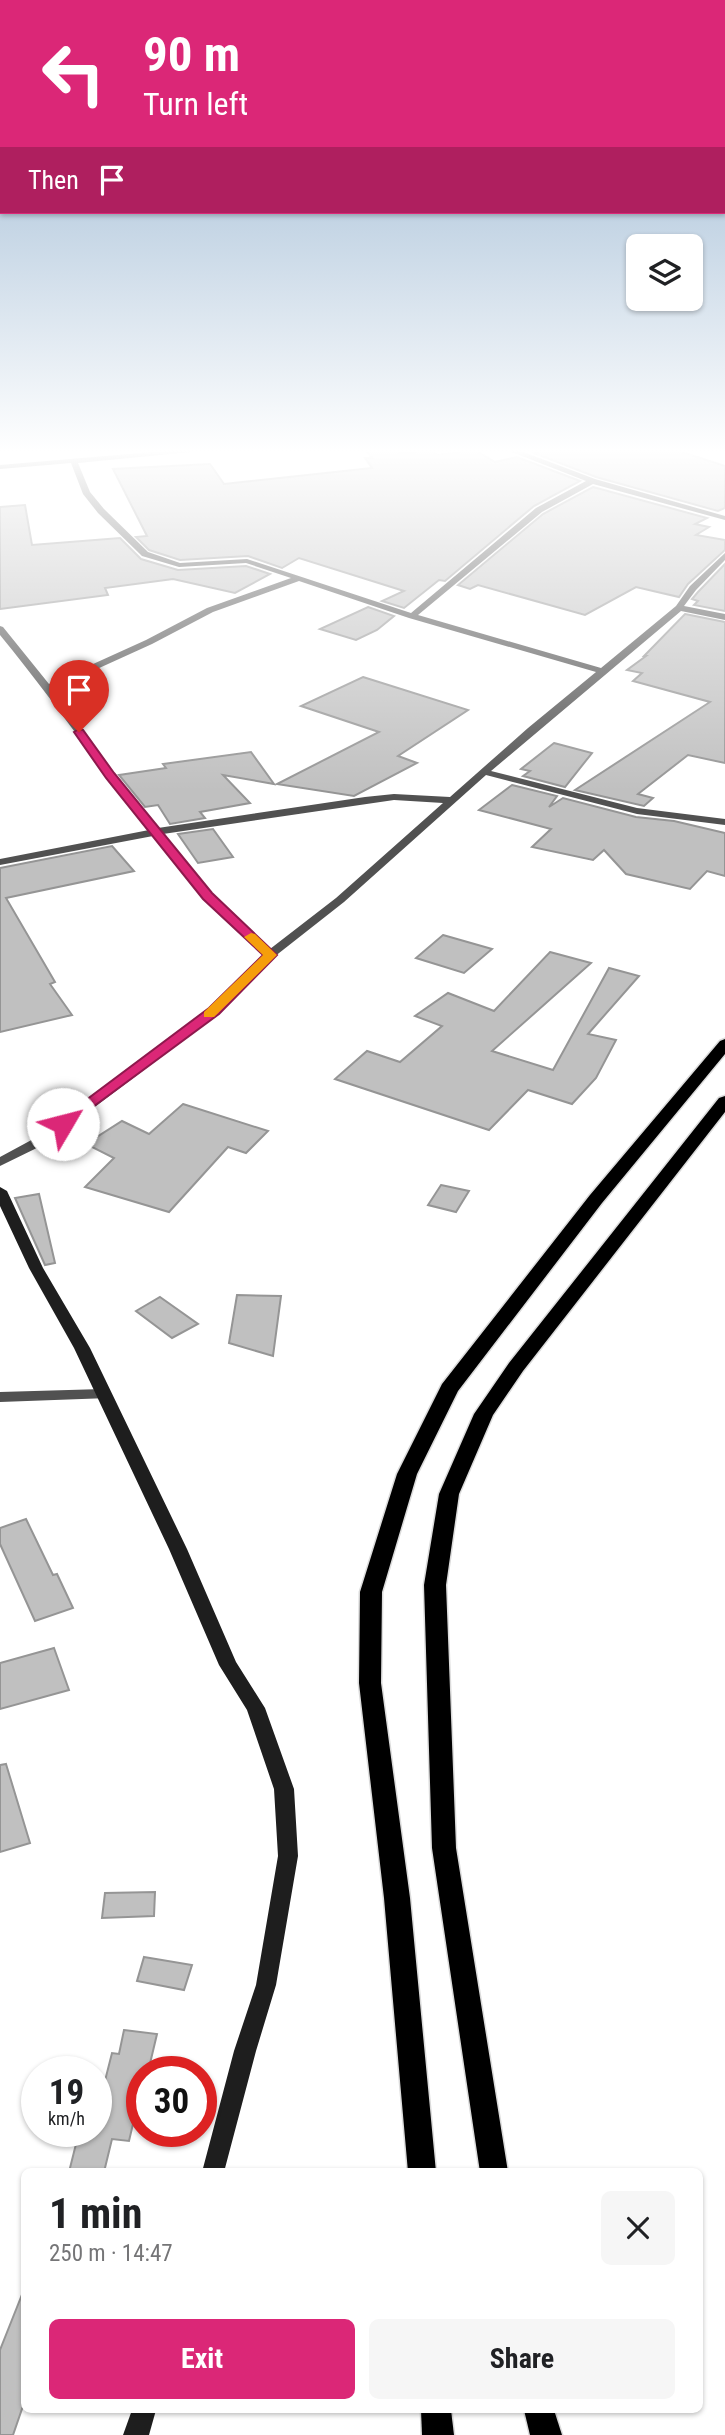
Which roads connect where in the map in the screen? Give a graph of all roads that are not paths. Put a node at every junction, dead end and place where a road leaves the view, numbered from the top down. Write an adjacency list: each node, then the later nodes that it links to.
1 (180, 564): 2 (street)
2 (209, 564)
3 (252, 564): 6 (street)
4 (475, 564): 8 (street)
5 (717, 564): 7 (street)
6 (299, 578): 8 (street); 12 (street)
7 (679, 608): 9 (street); 11 (street)
8 (412, 616): 11 (street)
9 (725, 617)
10 (0, 629): 12 (street)
11 (602, 671): 13 (street)
12 (48, 688): 16 (street)
13 (484, 772): 14 (street); 15 (street)
14 (453, 800): 16 (street); 18 (street)
15 (725, 822)
16 (156, 832): 17 (street); 18 (street)
17 (0, 862)
18 (271, 955): 21 (street)
19 (725, 1044): 26 (main road)
20 (725, 1101): 27 (main road)
21 (0, 1162)
22 (0, 1192): 23 (street)
23 (103, 1394): 24 (street); 25 (street)
24 (0, 1397)
25 (214, 2168)
26 (422, 2168)
27 (493, 2168)
28 (143, 2413): 31 (street)
29 (436, 2413): 32 (main road)
30 (540, 2413): 33 (main road)
31 (136, 2435)
32 (438, 2435)
33 (546, 2435)

